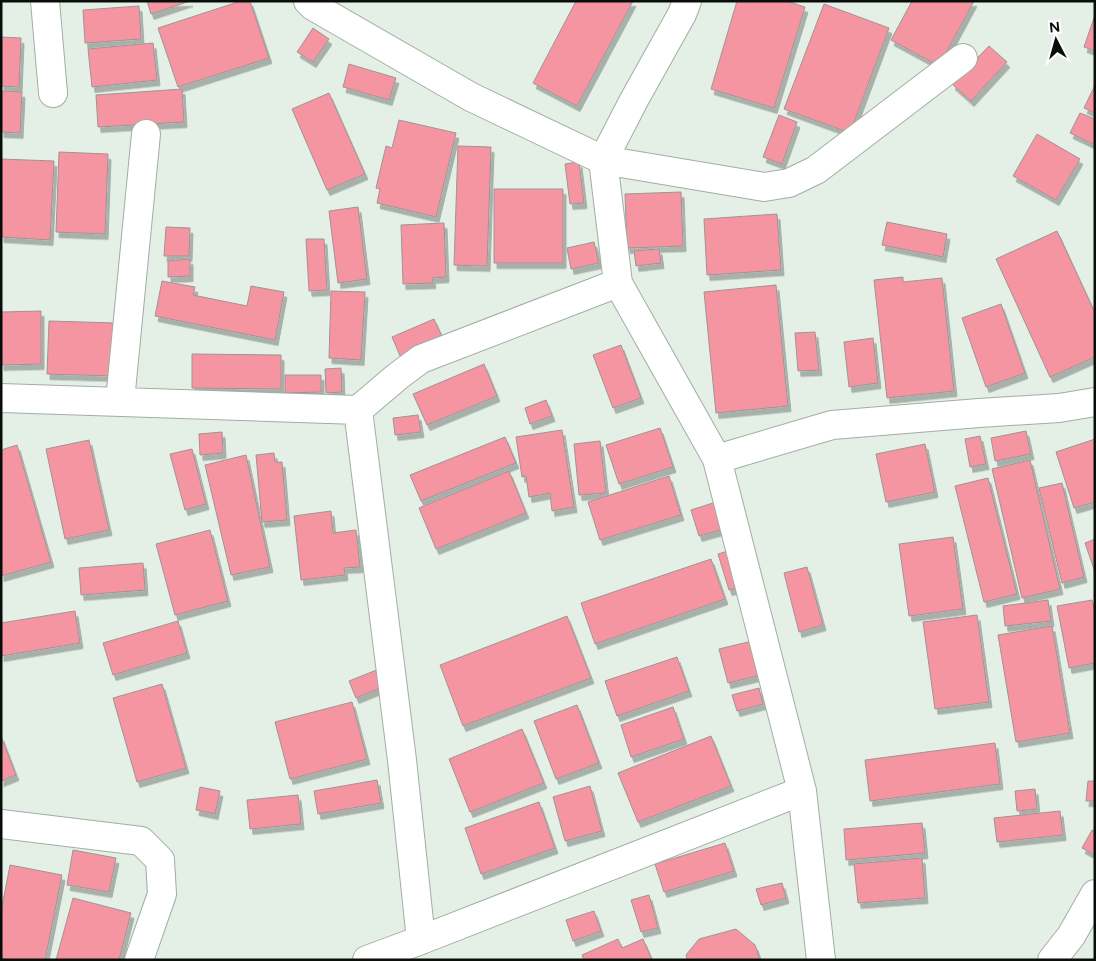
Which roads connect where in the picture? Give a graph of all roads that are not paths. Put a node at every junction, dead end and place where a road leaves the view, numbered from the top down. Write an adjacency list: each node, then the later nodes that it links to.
1 (45, 1): 5 (street)
2 (308, 1): 7 (street)
3 (687, 1): 7 (street)
4 (962, 58): 7 (street)
5 (53, 94)
6 (146, 134): 10 (street)
7 (603, 160): 8 (street)
8 (618, 283): 12 (street); 13 (street)
9 (1, 398): 10 (street)
10 (120, 401): 12 (street)
11 (1095, 402): 13 (street)
12 (358, 410): 17 (street)
13 (717, 459): 14 (street)
14 (802, 791): 17 (street); 20 (street)
15 (1, 824): 18 (street)
16 (1095, 894): 21 (street)
17 (421, 940): 19 (street)
18 (139, 960)
19 (368, 960)
20 (821, 960)
21 (1052, 960)

